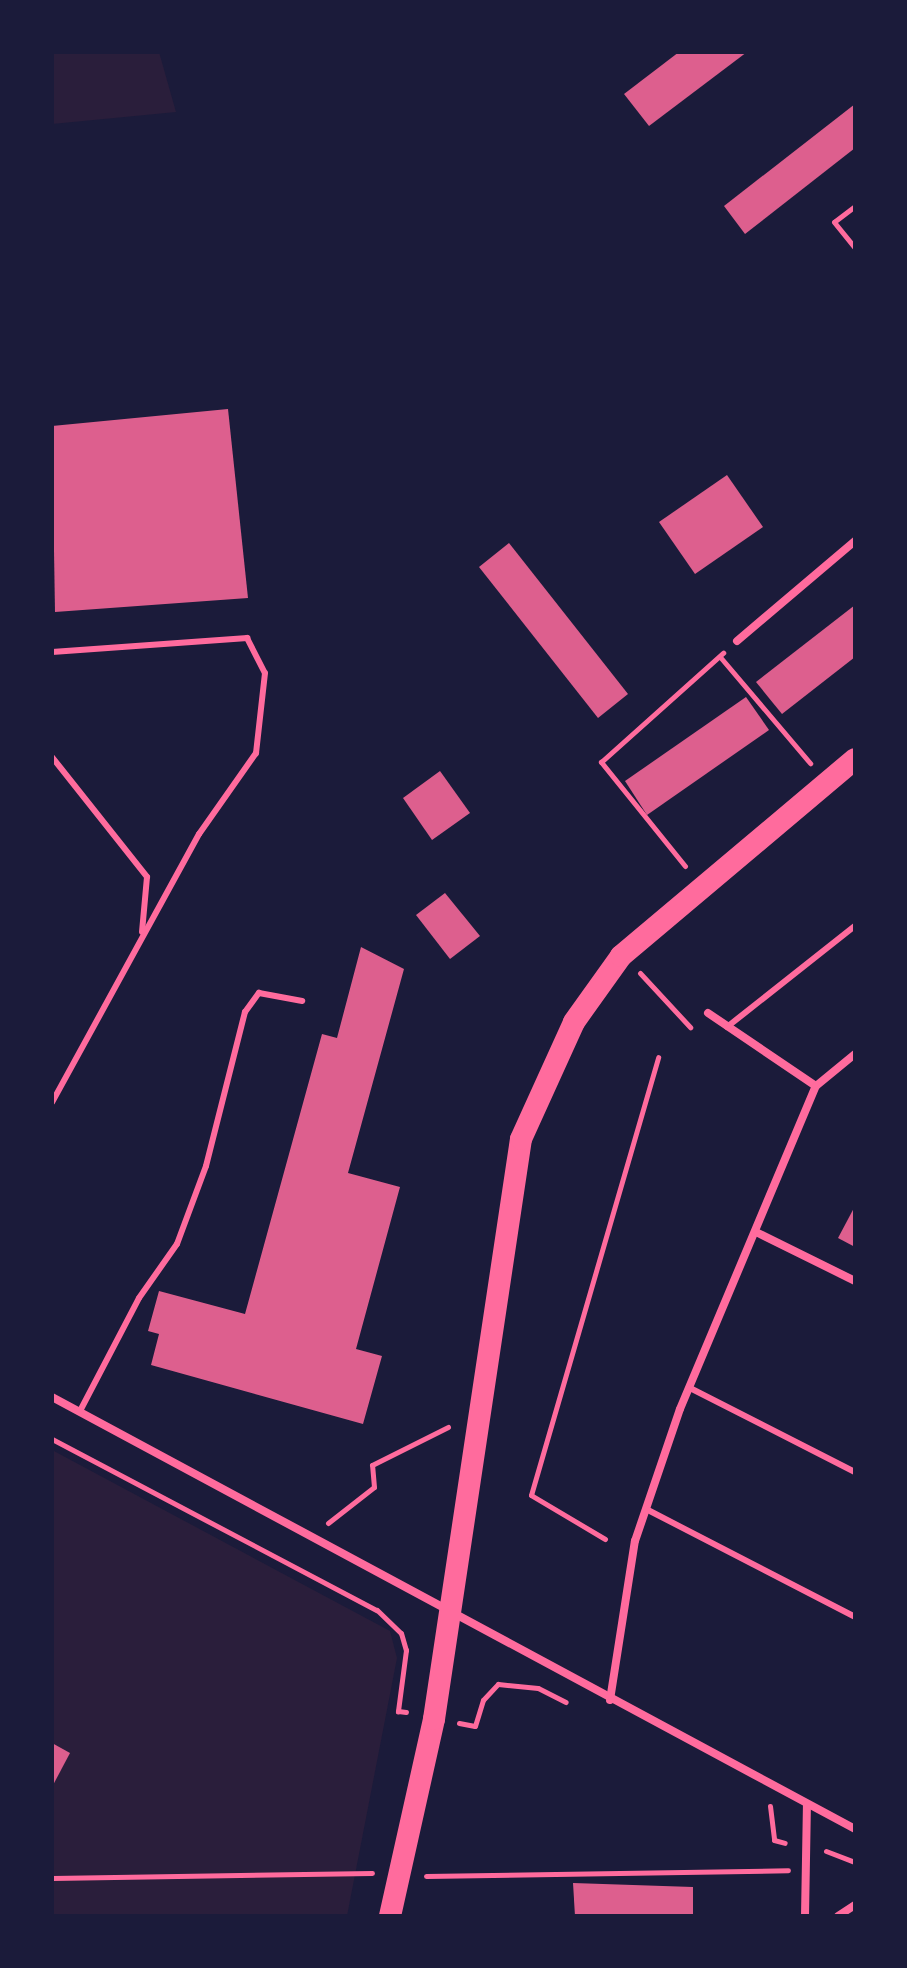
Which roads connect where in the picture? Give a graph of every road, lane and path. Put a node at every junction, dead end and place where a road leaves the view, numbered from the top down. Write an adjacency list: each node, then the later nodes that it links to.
1 (855, 206): 2 (path)
2 (855, 248)
3 (855, 541): 4 (street)
4 (737, 641): 6 (path)
5 (52, 652): 12 (lane)
6 (719, 656): 9 (path); 10 (path)
7 (52, 757): 12 (lane)
8 (855, 759): 9 (highway)
9 (826, 782): 10 (highway)
10 (701, 885): 13 (highway)
11 (855, 926): 16 (lane)
12 (142, 936): 20 (lane)
13 (621, 956): 15 (path); 26 (highway)
14 (302, 1001): 25 (lane)
15 (708, 1013): 16 (street)
16 (727, 1027): 19 (street)
17 (855, 1054): 19 (street)
18 (658, 1057): 30 (path)
19 (816, 1086): 21 (street)
20 (52, 1102)
21 (758, 1233): 22 (street); 23 (street)
22 (855, 1281)
23 (690, 1388): 27 (lane); 28 (street)
24 (52, 1397): 25 (street)
25 (80, 1411): 29 (street)
26 (479, 1412): 29 (path); 31 (highway)
27 (855, 1472)
28 (646, 1509): 32 (lane); 33 (street)
29 (309, 1538): 31 (street)
30 (605, 1539)
31 (451, 1613): 33 (street); 37 (highway)
32 (855, 1617)
33 (610, 1700): 34 (street)
34 (807, 1805): 35 (street); 38 (street)
35 (855, 1829)
36 (855, 1905): 39 (street)
37 (390, 1916)
38 (805, 1916)
39 (838, 1916)

